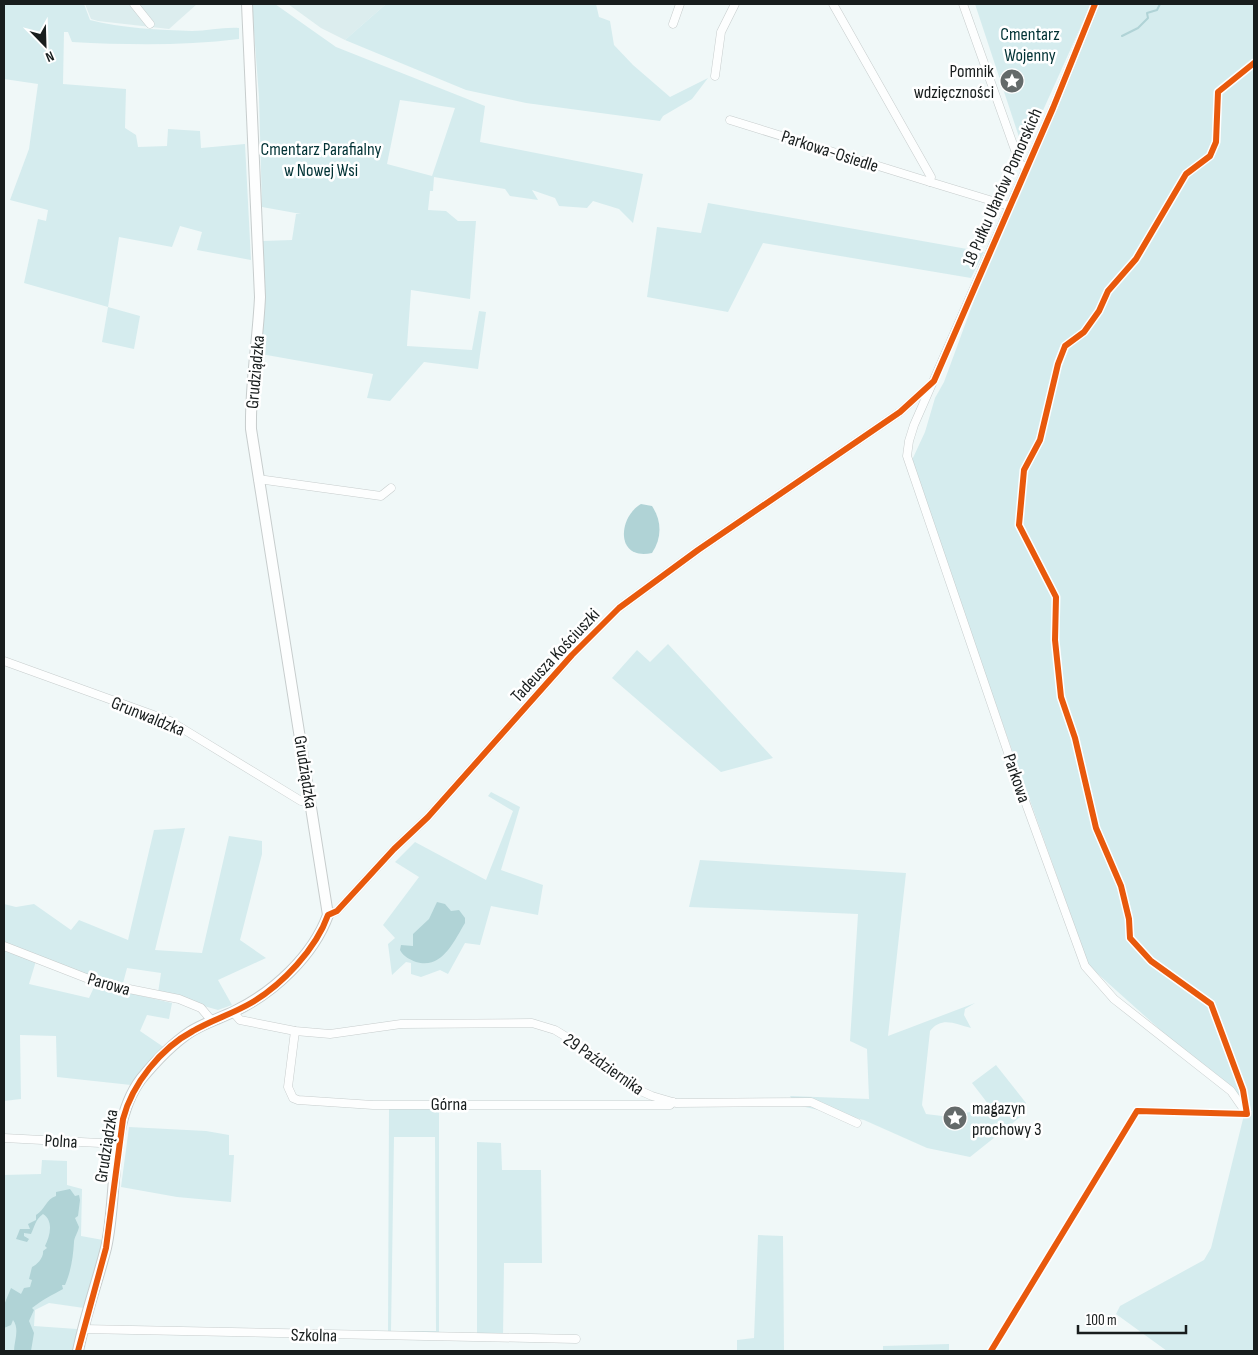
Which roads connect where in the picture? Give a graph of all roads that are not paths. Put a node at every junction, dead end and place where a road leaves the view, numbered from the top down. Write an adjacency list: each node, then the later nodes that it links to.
1 (134, 4): 8 (street)
2 (247, 4): 16 (street, Grudziądzka)
3 (680, 4): 9 (street)
4 (735, 4): 10 (street)
5 (833, 4): 13 (street)
6 (963, 4): 12 (street)
7 (1095, 4): 12 (street, 18 Pułku Ułanów Pomorskich)
8 (150, 24)
9 (673, 24)
10 (716, 76)
11 (730, 120): 13 (street, Parkowa-Osiedle)
12 (1026, 167): 14 (street, 18 Pułku Ułanów Pomorskich)
13 (930, 182): 14 (street, Parkowa-Osiedle)
14 (1009, 206): 15 (street, 18 Pułku Ułanów Pomorskich)
15 (934, 382): 20 (street, Tadeusza Kościuszki); 26 (street, Parkowa)
16 (258, 479): 17 (street); 19 (street, Grudziądzka)
17 (391, 488)
18 (4, 661): 19 (street, Grunwaldzka)
19 (311, 801): 20 (street, Grudziądzka)
20 (328, 915): 22 (street, Grudziądzka)
21 (4, 946): 23 (street, Parowa)
22 (233, 1012): 23 (street, Grudziądzka); 24 (street, 29 Października)
23 (212, 1021): 29 (street, Grudziądzka)
24 (295, 1031): 25 (street, 29 Października); 25 (street, Górna)
25 (673, 1102): 27 (street, 29 Października)
26 (1247, 1114)
27 (857, 1123)
28 (4, 1138): 29 (street, Polna)
29 (119, 1144): 30 (street, Grudziądzka)
30 (83, 1329): 31 (street, Szkolna); 32 (street, Grudziądzka)
31 (576, 1339)
32 (78, 1351)

